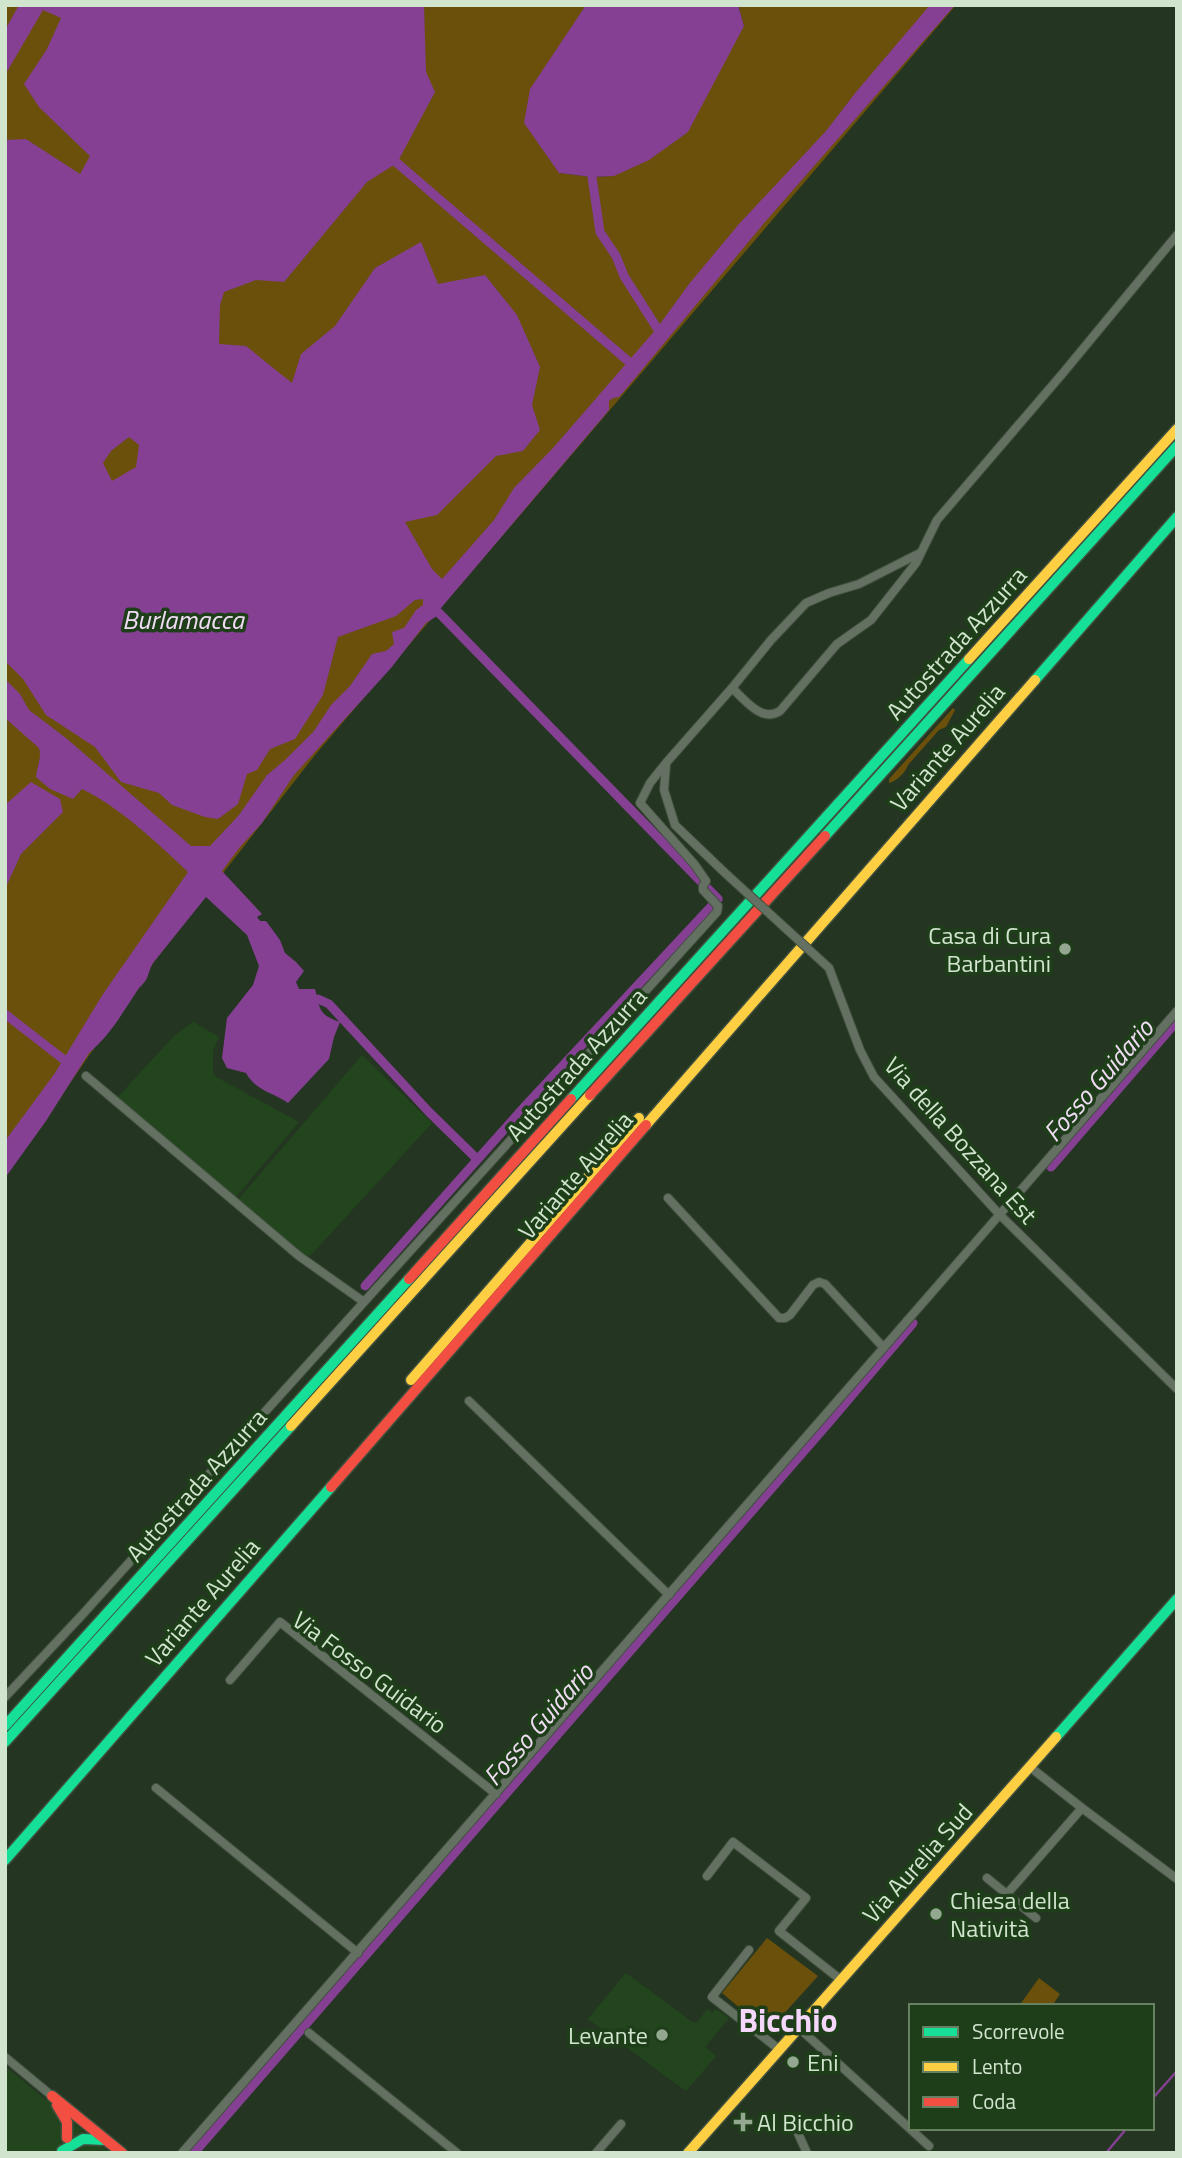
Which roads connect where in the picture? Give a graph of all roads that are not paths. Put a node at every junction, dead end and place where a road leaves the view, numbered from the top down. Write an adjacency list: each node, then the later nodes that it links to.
1 (1177, 235): 6 (street)
2 (1177, 429): 21 (main road, Autostrada Azzurra)
3 (1177, 446): 22 (main road, Autostrada Azzurra)
4 (1177, 504): 27 (main road, Variante Aurelia)
5 (1177, 517): 28 (main road, Variante Aurelia)
6 (920, 553): 7 (street); 7 (street)
7 (732, 688): 8 (street)
8 (666, 763): 12 (street, Via della Bozzana Est, bridge); 13 (street)
9 (1177, 1012): 12 (street)
10 (86, 1076): 13 (street)
11 (668, 1198): 14 (street)
12 (999, 1214): 14 (street); 15 (street, Via della Bozzana Est)
13 (364, 1302): 20 (street)
14 (883, 1347): 17 (street)
15 (1177, 1389)
16 (469, 1401): 17 (street)
17 (669, 1595): 25 (street)
18 (1177, 1599): 23 (main road, Via Aurelia Sud)
19 (230, 1680): 25 (street, Via Fosso Guidario)
20 (5, 1697)
21 (5, 1726)
22 (5, 1742)
23 (1030, 1767): 26 (street); 36 (main road, Via Aurelia Sud)
24 (156, 1788): 35 (street)
25 (496, 1794): 35 (street)
26 (1082, 1808): 31 (street); 32 (street)
27 (5, 1846)
28 (5, 1860)
29 (707, 1876): 36 (street)
30 (986, 1878): 32 (street)
31 (1177, 1879)
32 (1006, 1895): 33 (street)
33 (1036, 1918)
34 (749, 1950): 39 (street)
35 (358, 1953): 53 (street)
36 (841, 1980): 37 (main road, Via Aurelia Sud)
37 (799, 2028): 39 (main road, Via Aurelia Sud); 44 (street)
38 (309, 2033): 54 (street)
39 (780, 2050): 56 (main road, Via Aurelia Sud)
40 (5, 2057): 41 (street)
41 (52, 2096): 42 (main road); 47 (main road)
42 (85, 2123): 47 (main road); 48 (main road); 49 (main road)
43 (621, 2123): 55 (street)
44 (909, 2128)
45 (911, 2130): 50 (street)
46 (797, 2131): 57 (street)
47 (67, 2138): 51 (main road)
48 (80, 2140): 49 (main road); 51 (main road)
49 (106, 2141): 52 (main road)
50 (929, 2146)
51 (61, 2152)
52 (122, 2153)
53 (181, 2153)
54 (457, 2153)
55 (596, 2153)
56 (688, 2153)
57 (807, 2153)

